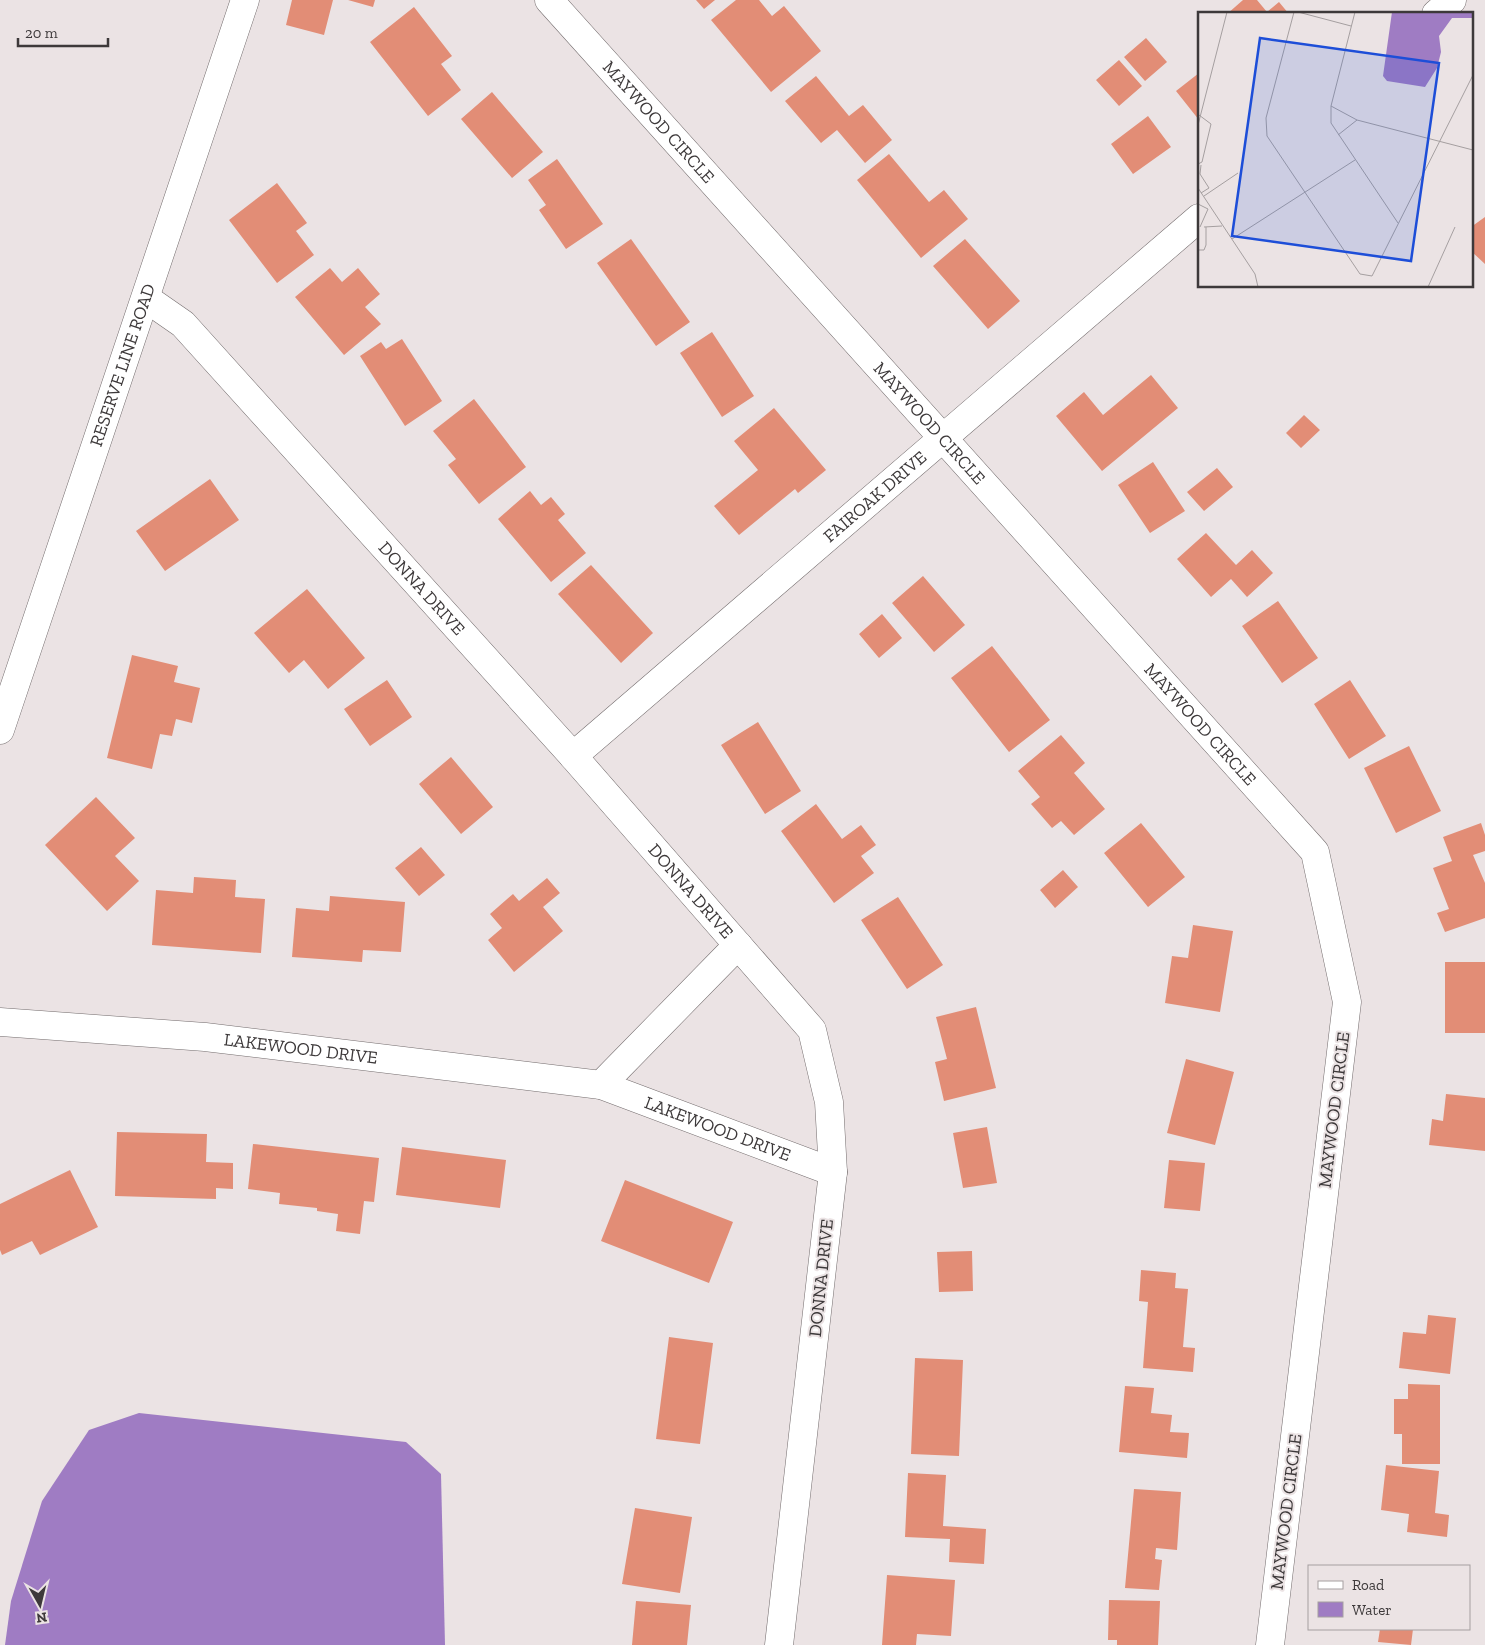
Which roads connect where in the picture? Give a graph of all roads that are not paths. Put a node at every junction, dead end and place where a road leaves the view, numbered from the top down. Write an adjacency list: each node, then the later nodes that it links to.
1 (245, 0): 6 (street, RESERVE LINE ROAD)
2 (548, 0): 7 (street, MAYWOOD CIRCLE)
3 (1452, 0): 4 (street)
4 (1438, 12)
5 (1198, 219): 7 (street, FAIROAK DRIVE)
6 (147, 299): 8 (street, RESERVE LINE ROAD); 9 (street, DONNA DRIVE)
7 (943, 438): 9 (street, FAIROAK DRIVE); 15 (street, MAYWOOD CIRCLE)
8 (0, 730)
9 (573, 756): 10 (street, DONNA DRIVE)
10 (738, 945): 12 (street); 13 (street, DONNA DRIVE)
11 (0, 1022): 12 (street, LAKEWOOD DRIVE)
12 (601, 1085): 13 (street, LAKEWOOD DRIVE)
13 (833, 1172): 14 (street, DONNA DRIVE)
14 (779, 1645)
15 (1270, 1645)

